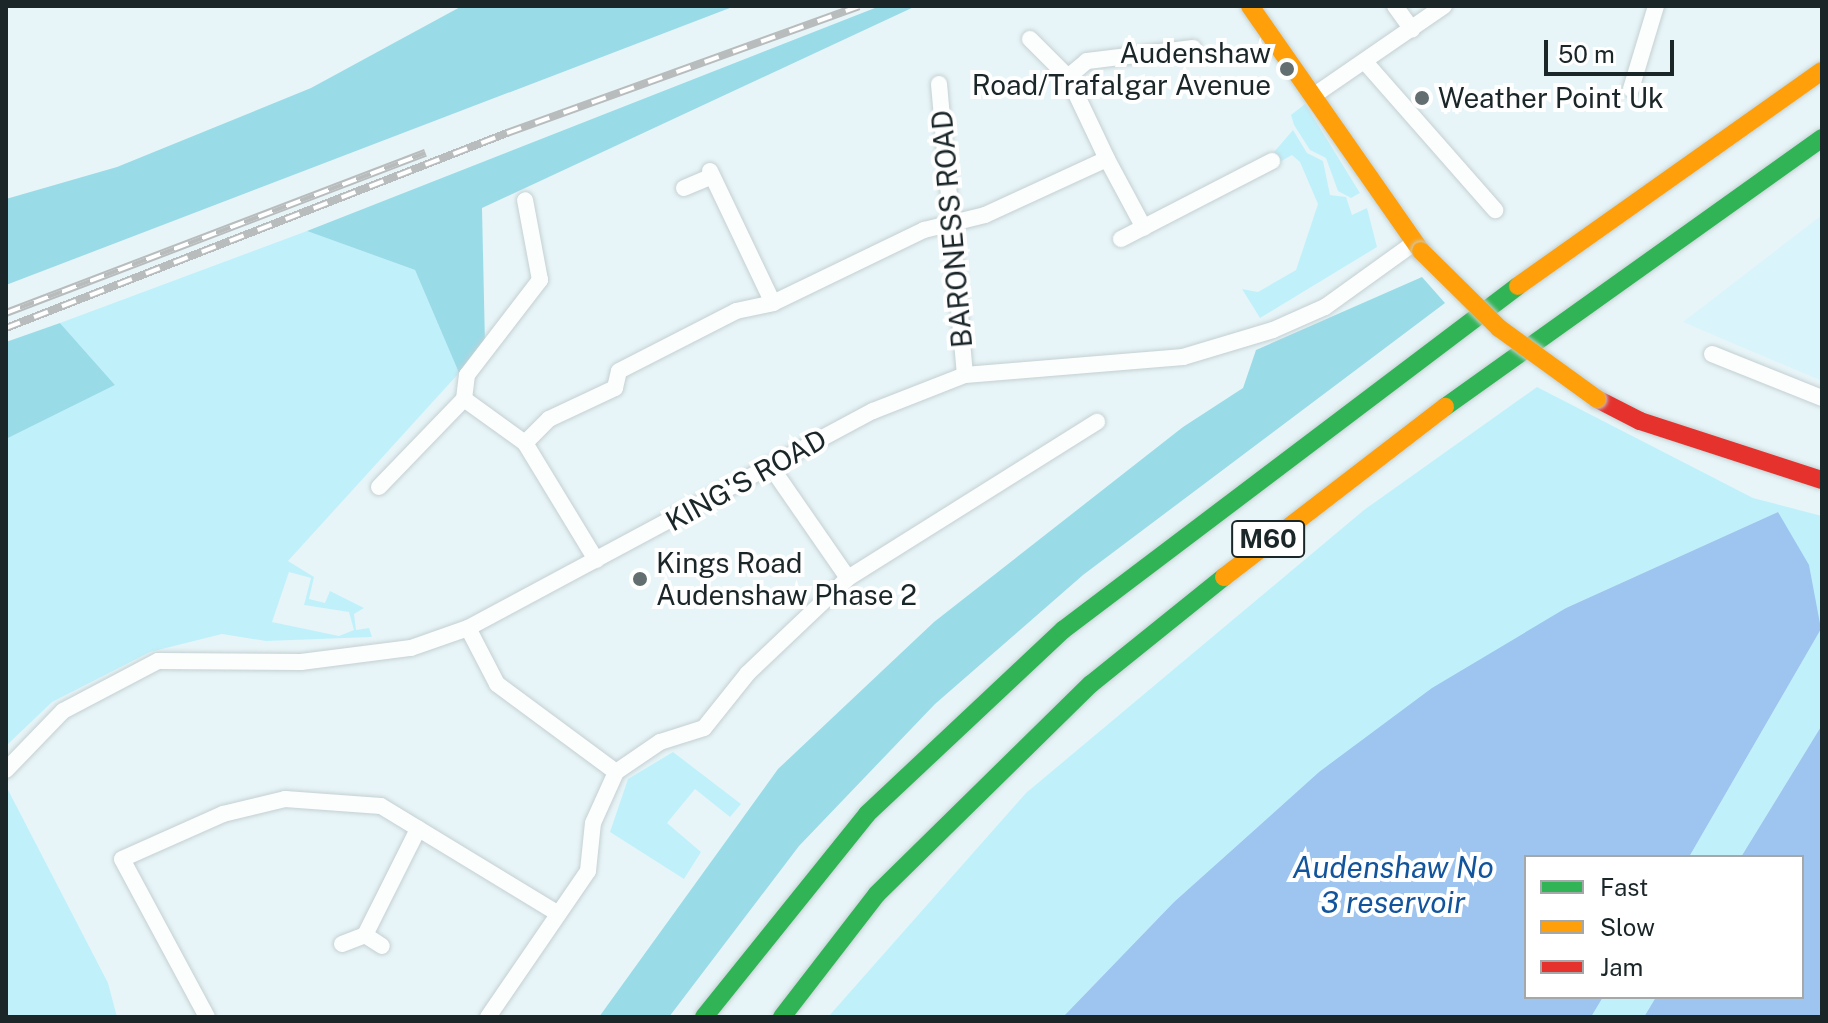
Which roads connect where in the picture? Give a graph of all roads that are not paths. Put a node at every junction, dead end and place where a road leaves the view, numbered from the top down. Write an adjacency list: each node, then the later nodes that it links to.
1 (1250, 6): 13 (main road)
2 (1395, 6): 5 (street)
3 (1444, 6): 5 (street)
4 (1656, 6): 12 (street)
5 (1412, 29): 8 (street)
6 (1030, 39): 10 (street)
7 (1193, 48): 10 (street)
8 (1366, 63): 13 (street); 19 (street)
9 (1822, 71): 46 (main road, M60)
10 (1068, 77): 15 (street)
11 (939, 84): 20 (street, BARONESS ROAD)
12 (1631, 89)
13 (1313, 96): 23 (main road)
14 (1822, 138): 47 (main road, M60)
15 (1107, 159): 20 (street); 21 (street)
16 (1272, 161): 21 (street)
17 (684, 188): 24 (street)
18 (525, 200): 28 (street)
19 (1495, 210)
20 (955, 220): 24 (street); 26 (street, BARONESS ROAD)
21 (1144, 228): 22 (street)
22 (1121, 239)
23 (1418, 247): 26 (street, KING'S ROAD); 32 (main road, bridge)
24 (773, 303): 30 (street)
25 (1712, 354): 27 (street)
26 (965, 375): 31 (street, KING'S ROAD)
27 (1822, 398)
28 (464, 399): 30 (street); 33 (street)
29 (1097, 422): 35 (street)
30 (525, 443): 34 (street)
31 (771, 467): 34 (street, KING'S ROAD); 35 (street)
32 (1822, 480)
33 (379, 487)
34 (596, 560): 36 (street, KING'S ROAD)
35 (848, 578): 38 (street)
36 (468, 628): 37 (street, KING'S ROAD); 38 (street)
37 (6, 770)
38 (616, 772): 40 (street)
39 (418, 829): 40 (street); 41 (street); 44 (street)
40 (557, 913): 45 (street)
41 (365, 935): 42 (street); 43 (street)
42 (342, 944)
43 (382, 946)
44 (207, 1017)
45 (488, 1017)
46 (704, 1017)
47 (782, 1017)

